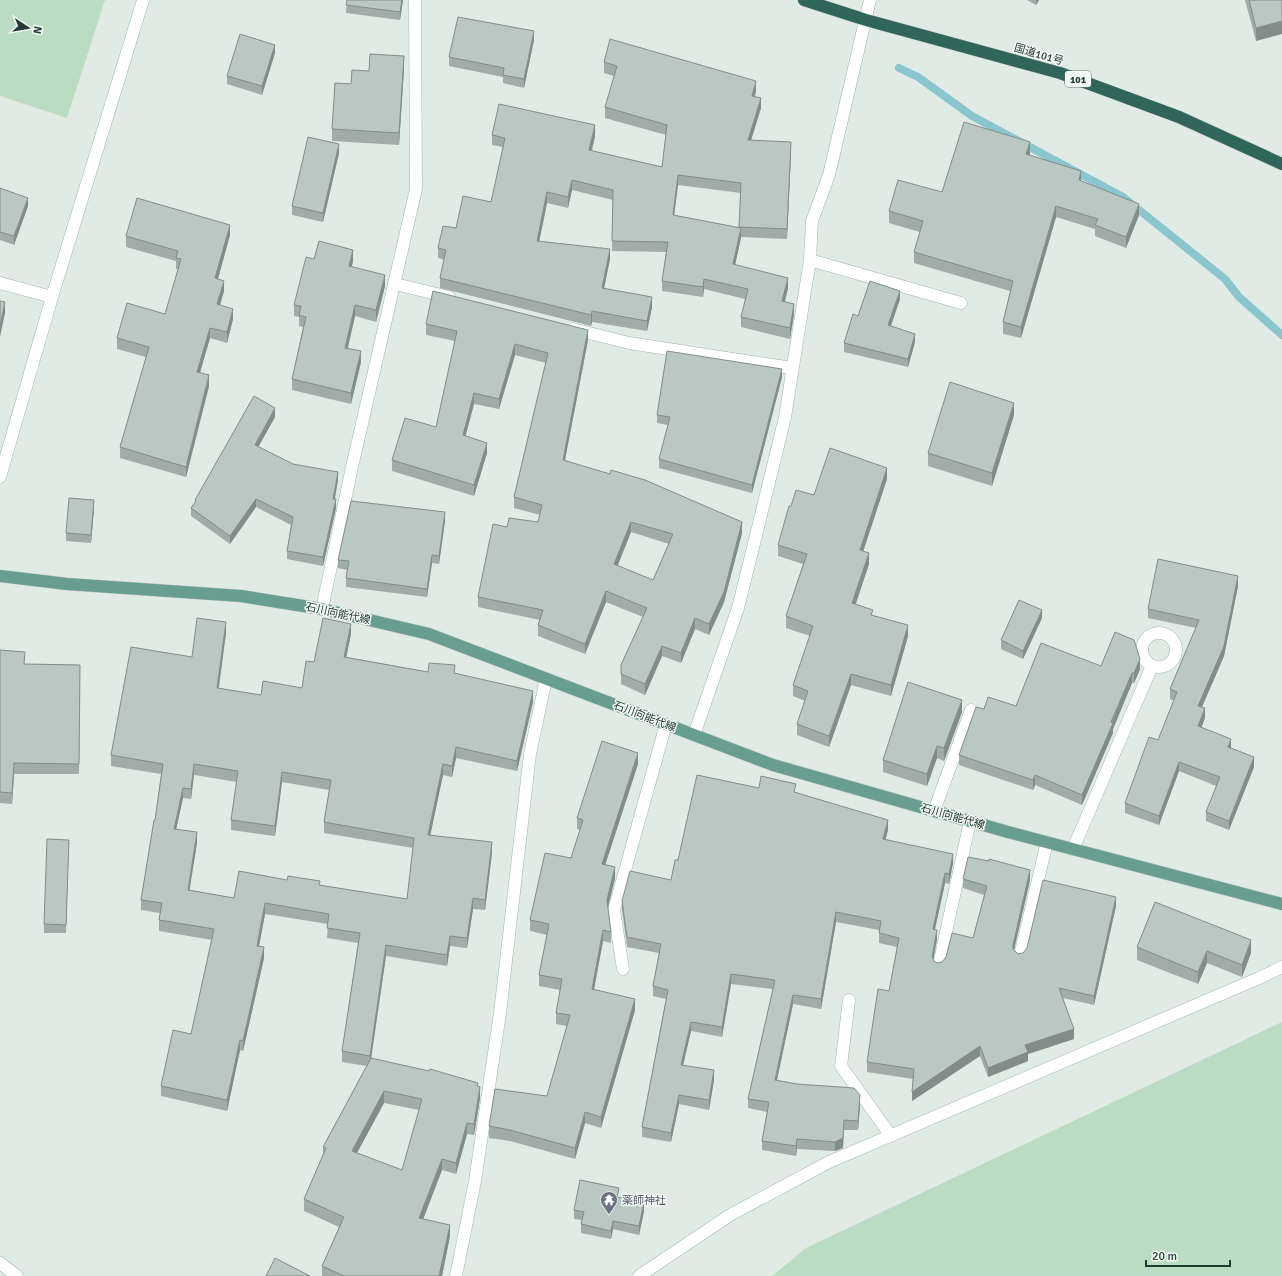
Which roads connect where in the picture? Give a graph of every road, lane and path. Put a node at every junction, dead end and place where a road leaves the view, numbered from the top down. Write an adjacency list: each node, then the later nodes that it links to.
1 (143, 0): 10 (street)
2 (415, 0): 9 (street)
3 (804, 0): 5 (highway, 国道101号 / 101)
4 (870, 0): 5 (street)
5 (866, 20): 6 (highway, 国道101号 / 101); 7 (street)
6 (1282, 164)
7 (810, 260): 12 (street); 14 (street)
8 (0, 283): 10 (street)
9 (395, 284): 11 (street); 17 (street)
10 (52, 297): 15 (street)
11 (463, 301)
12 (961, 303)
13 (561, 326): 14 (street)
14 (792, 368): 22 (street)
15 (0, 477)
16 (0, 576): 17 (main road, 石川向能代線)
17 (322, 609): 19 (main road, 石川向能代線)
18 (1152, 666): 26 (street)
19 (546, 679): 21 (main road, 石川向能代線); 36 (street)
20 (971, 710): 23 (street)
21 (666, 724): 22 (main road, 石川向能代線); 31 (street)
22 (694, 735): 23 (main road, 石川向能代線)
23 (934, 811): 24 (main road, 石川向能代線)
24 (970, 821): 25 (main road, 石川向能代線); 29 (street)
25 (1047, 842): 26 (main road, 石川向能代線); 28 (street)
26 (1073, 849): 27 (main road, 石川向能代線)
27 (1282, 904)
28 (1020, 956)
29 (939, 965)
30 (1282, 967): 33 (street)
31 (623, 969)
32 (849, 1000): 33 (street)
33 (890, 1136): 37 (street)
34 (0, 1263): 35 (street)
35 (17, 1276)
36 (456, 1276)
37 (639, 1276)

